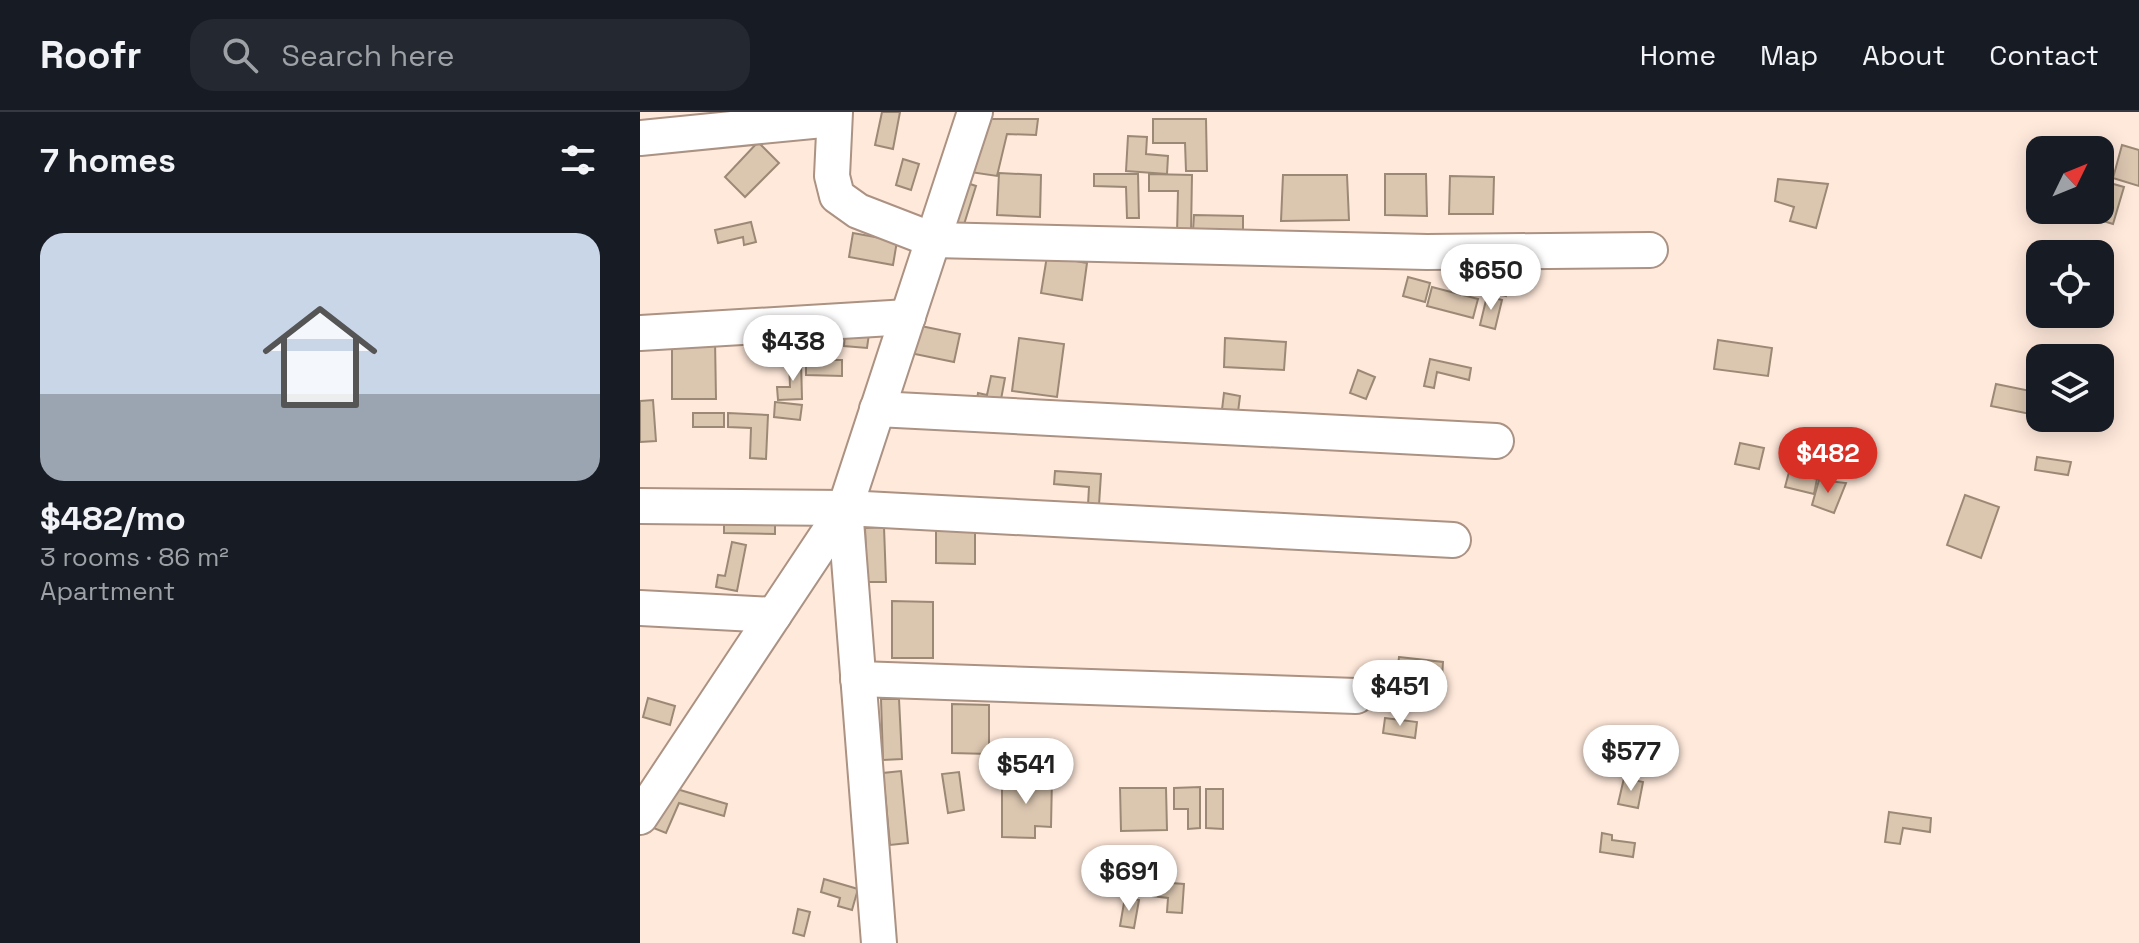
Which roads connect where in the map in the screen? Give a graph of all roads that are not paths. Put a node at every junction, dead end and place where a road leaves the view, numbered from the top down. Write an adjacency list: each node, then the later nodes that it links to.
1 (975, 112): 4 (street)
2 (834, 116): 3 (street); 4 (street)
3 (640, 138)
4 (933, 240): 5 (street); 6 (street)
5 (1650, 250)
6 (908, 317): 7 (street); 8 (street)
7 (640, 333)
8 (877, 409): 9 (street); 11 (street)
9 (1496, 441)
10 (640, 506): 11 (street)
11 (845, 508): 12 (street); 14 (street); 15 (street)
12 (1453, 540)
13 (640, 608): 14 (street)
14 (774, 615): 17 (street)
15 (858, 679): 16 (street); 18 (street)
16 (1356, 696)
17 (640, 817)
18 (879, 943)

